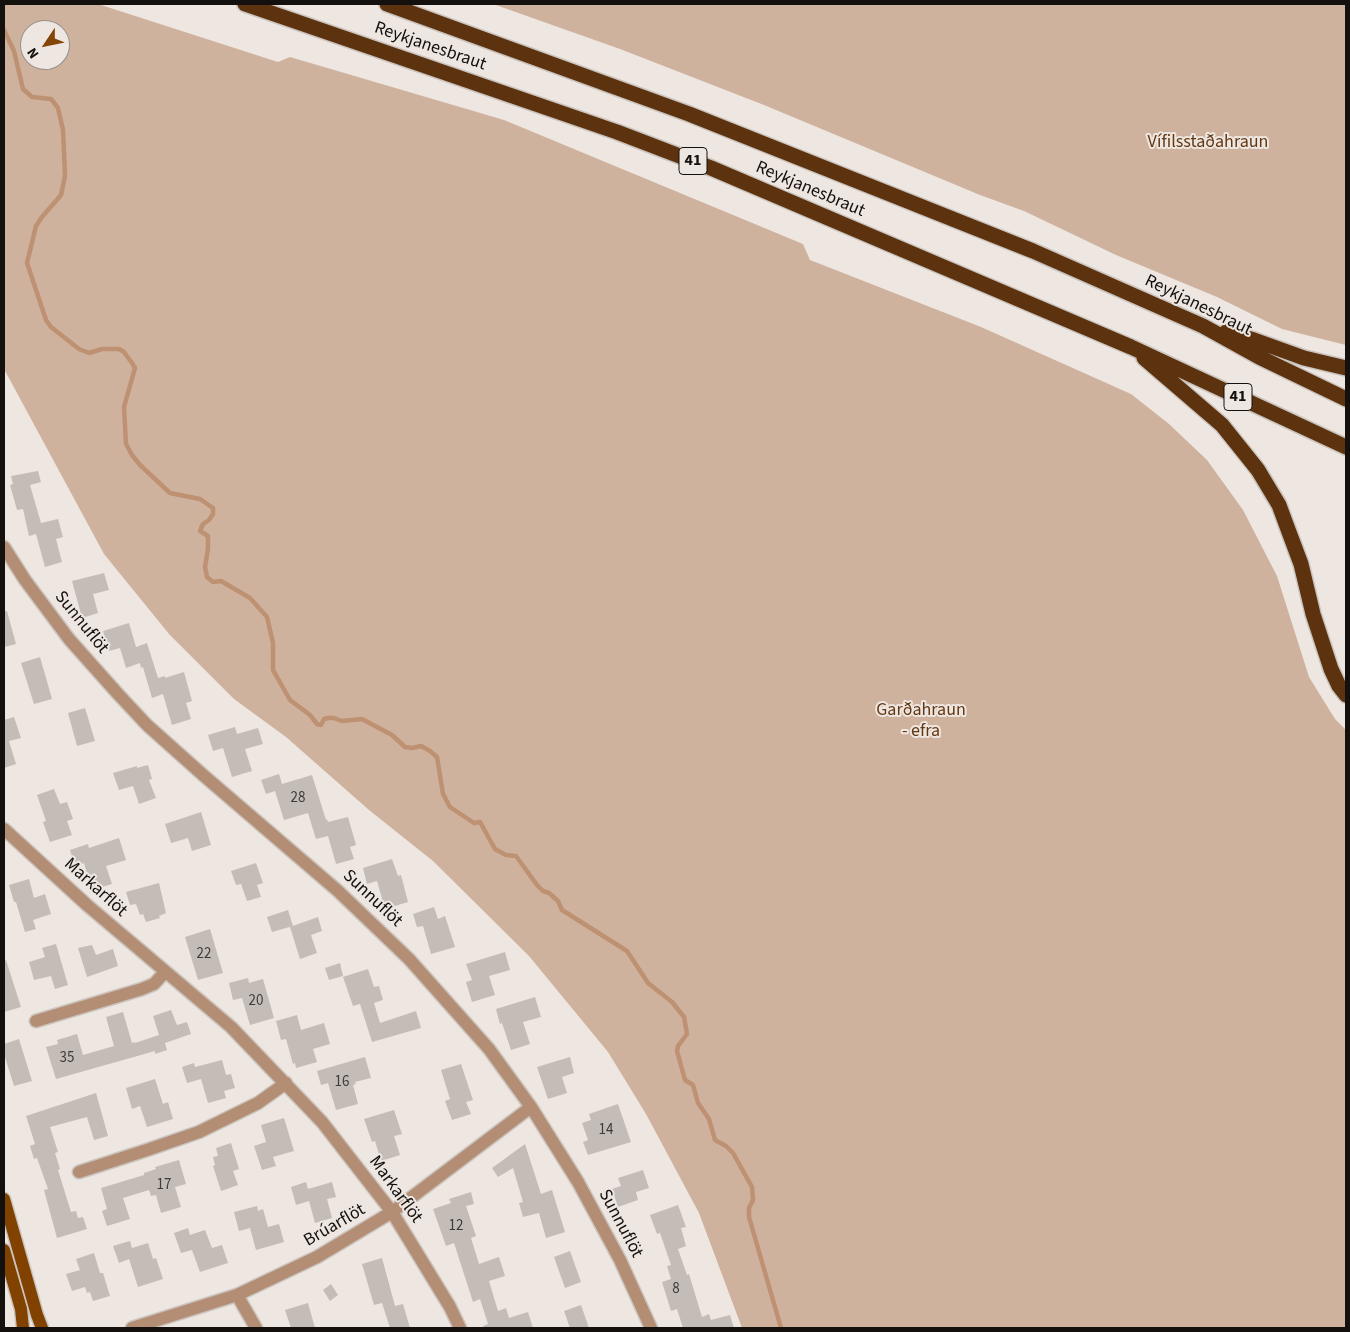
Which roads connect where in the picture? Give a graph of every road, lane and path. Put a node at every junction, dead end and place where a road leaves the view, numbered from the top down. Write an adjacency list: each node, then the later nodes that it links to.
1 (245, 4): 4 (highway, Reykjanesbraut / 41)
2 (387, 4): 3 (highway, Reykjanesbraut / 41)
3 (1203, 326): 5 (highway); 6 (highway, Reykjanesbraut / 41)
4 (1131, 346): 7 (highway, Reykjanesbraut / 41); 9 (highway)
5 (1346, 368)
6 (1346, 399)
7 (1346, 447)
8 (4, 547): 14 (street, Sunnuflöt)
9 (1346, 695)
10 (4, 830): 11 (street, Markarflöt)
11 (165, 972): 12 (street); 13 (street, Markarflöt)
12 (36, 1021)
13 (286, 1082): 15 (street); 17 (street, Markarflöt)
14 (531, 1107): 17 (street, Brúarflöt); 25 (street, Sunnuflöt)
15 (79, 1172)
16 (4, 1199): 21 (main road)
17 (392, 1212): 19 (street, Brúarflöt); 24 (street, Markarflöt)
18 (4, 1250): 20 (main road)
19 (237, 1295): 22 (street, Brúarflöt); 23 (street)
20 (23, 1328)
21 (42, 1328)
22 (132, 1328)
23 (256, 1328)
24 (460, 1328)
25 (651, 1328)

